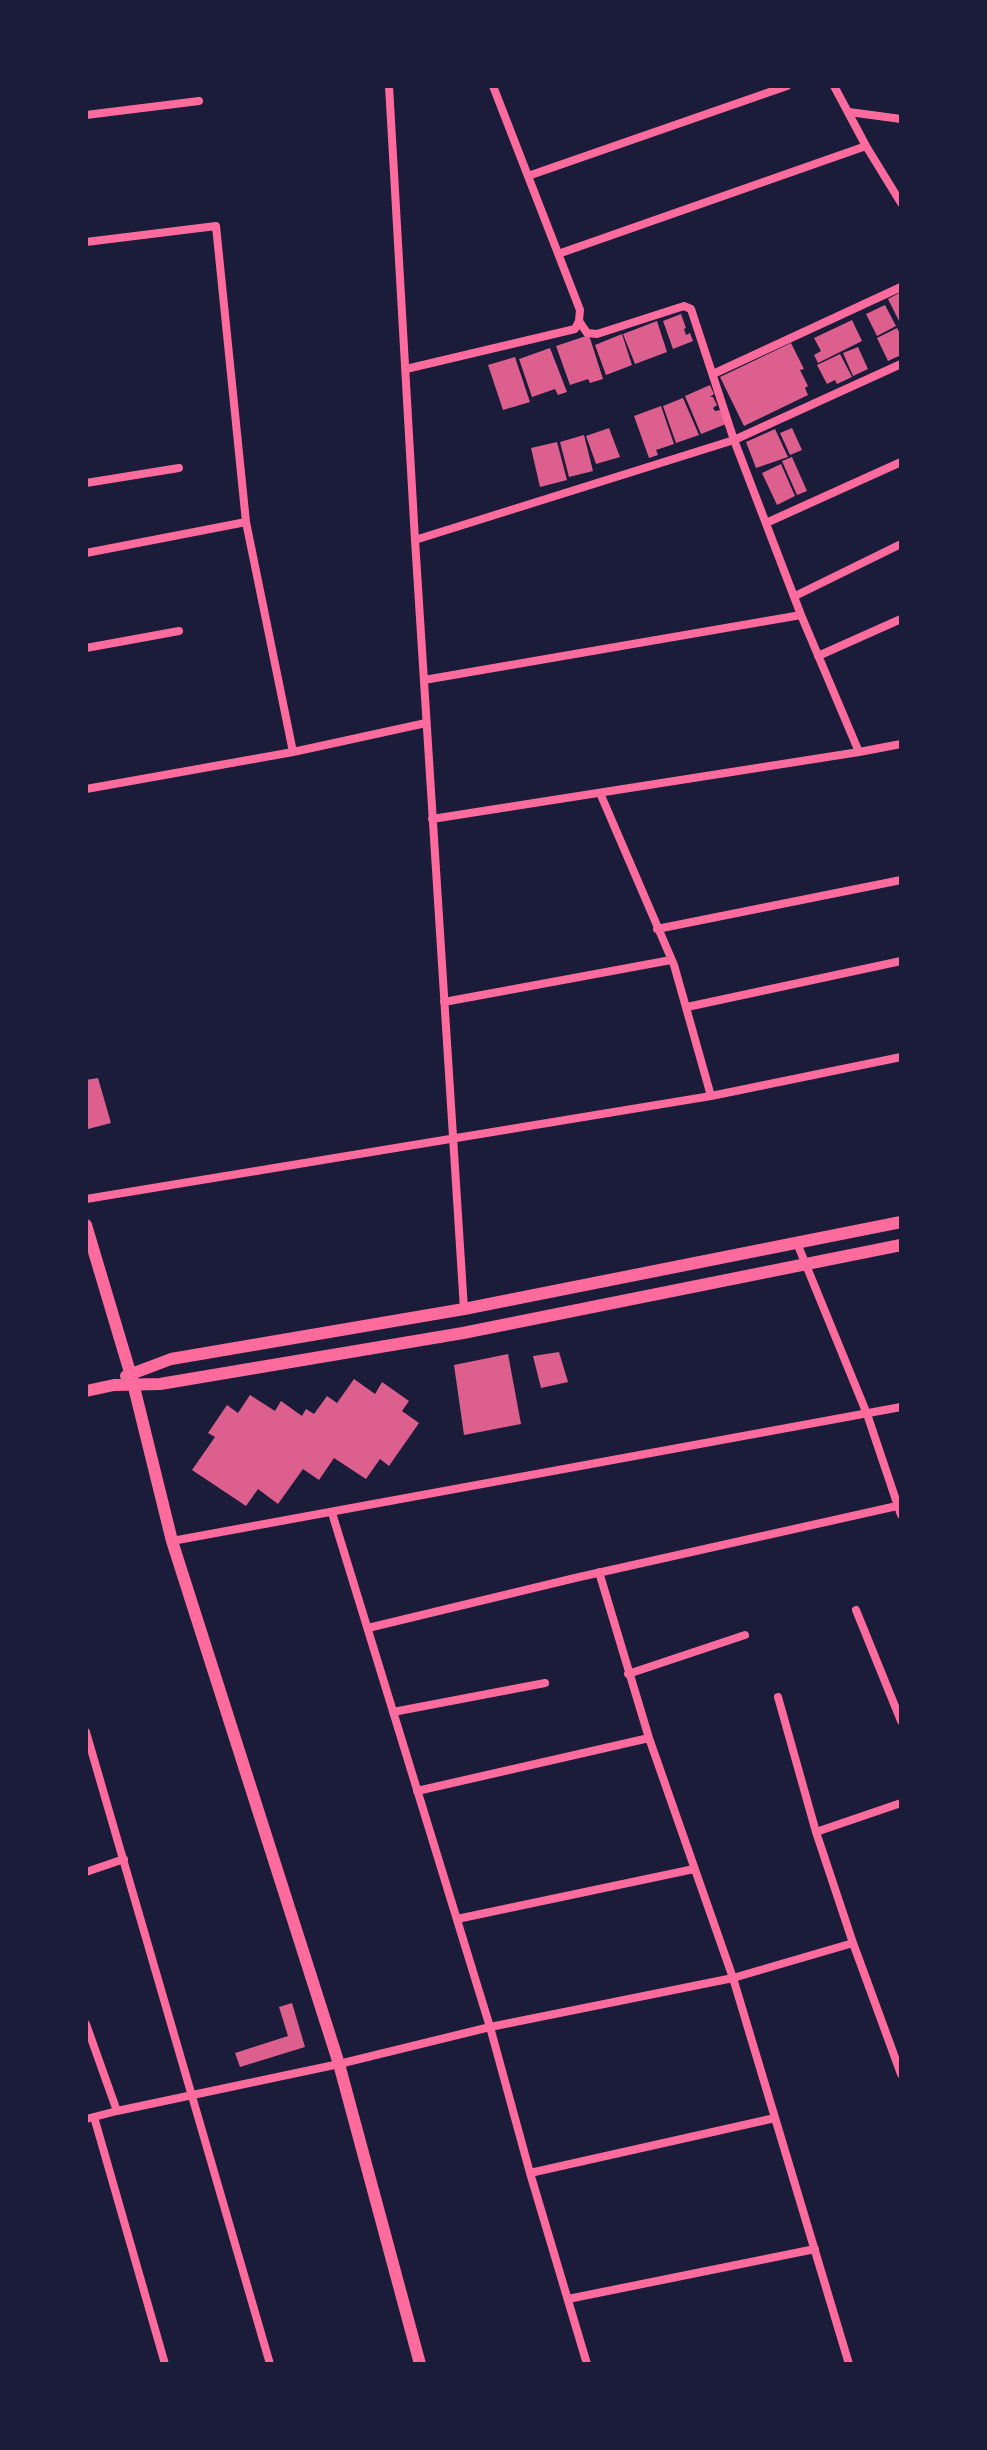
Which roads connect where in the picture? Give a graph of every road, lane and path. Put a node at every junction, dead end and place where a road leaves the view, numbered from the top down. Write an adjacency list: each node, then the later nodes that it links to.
1 (389, 86): 17 (street)
2 (493, 86): 10 (street)
3 (787, 86): 10 (street)
4 (834, 86): 6 (street)
5 (199, 101): 7 (street)
6 (849, 112): 8 (street); 9 (street)
7 (86, 115)
8 (901, 119)
9 (866, 146): 11 (street); 13 (street)
10 (528, 176): 13 (street)
11 (901, 203)
12 (86, 242): 23 (street)
13 (558, 254): 15 (street)
14 (901, 287): 18 (street)
15 (579, 321): 17 (street); 18 (street)
16 (901, 364): 19 (street)
17 (406, 369): 25 (street)
18 (713, 374): 19 (street)
19 (734, 440): 24 (street); 25 (street)
20 (901, 462): 24 (street)
21 (179, 468): 22 (street)
22 (86, 483)
23 (246, 522): 27 (street); 37 (street)
24 (766, 523): 28 (street)
25 (415, 540): 34 (street)
26 (901, 544): 28 (street)
27 (86, 553)
28 (795, 596): 29 (street)
29 (801, 615): 33 (street); 34 (street)
30 (901, 619): 33 (street)
31 (179, 631): 32 (street)
32 (86, 648)
33 (818, 656): 38 (street)
34 (424, 680): 35 (street)
35 (426, 723): 37 (street); 41 (street)
36 (901, 744): 38 (street)
37 (293, 752): 39 (street)
38 (859, 752): 40 (street)
39 (86, 789)
40 (600, 793): 41 (street); 43 (street)
41 (432, 819): 46 (street)
42 (901, 880): 43 (street)
43 (657, 929): 44 (street)
44 (671, 960): 46 (street); 47 (street)
45 (901, 961): 47 (street)
46 (444, 1002): 50 (street)
47 (687, 1007): 49 (street)
48 (901, 1057): 49 (street)
49 (711, 1096): 50 (street)
50 (452, 1138): 51 (street); 57 (street)
51 (86, 1199)
52 (901, 1222): 54 (street)
53 (86, 1225): 58 (street)
54 (797, 1243): 56 (street); 57 (street)
55 (901, 1245): 56 (street)
56 (807, 1263): 58 (street); 61 (street)
57 (464, 1309): 58 (street)
58 (132, 1379): 59 (street); 65 (street)
59 (86, 1391)
60 (901, 1407): 61 (street)
61 (867, 1414): 62 (street); 63 (street)
62 (897, 1506): 64 (street); 66 (street)
63 (332, 1513): 65 (street); 68 (street)
64 (901, 1515)
65 (172, 1541): 88 (street)
66 (599, 1572): 68 (street); 70 (street)
67 (856, 1610): 74 (street)
68 (368, 1628): 73 (street)
69 (745, 1635): 70 (street)
70 (628, 1674): 76 (street)
71 (545, 1683): 73 (street)
72 (778, 1697): 79 (street)
73 (393, 1712): 77 (street)
74 (901, 1721)
75 (86, 1732): 80 (street)
76 (649, 1738): 77 (street); 81 (street)
77 (417, 1791): 83 (street)
78 (901, 1803): 79 (street)
79 (816, 1832): 84 (street)
80 (124, 1859): 82 (street); 90 (street)
81 (694, 1869): 83 (street); 85 (street)
82 (86, 1872)
83 (457, 1919): 87 (street)
84 (853, 1943): 85 (street); 89 (street)
85 (733, 1978): 87 (street); 93 (street)
86 (86, 2024): 91 (street)
87 (490, 2027): 88 (street); 94 (street)
88 (339, 2064): 90 (street); 99 (street)
89 (901, 2074)
90 (190, 2095): 91 (street); 98 (street)
91 (117, 2111): 92 (street)
92 (90, 2118): 97 (street)
93 (775, 2118): 94 (street); 95 (street)
94 (530, 2173): 96 (street)
95 (815, 2249): 96 (street); 101 (street)
96 (568, 2299): 100 (street)
97 (165, 2364)
98 (270, 2364)
99 (420, 2364)
100 (587, 2364)
101 (849, 2364)

